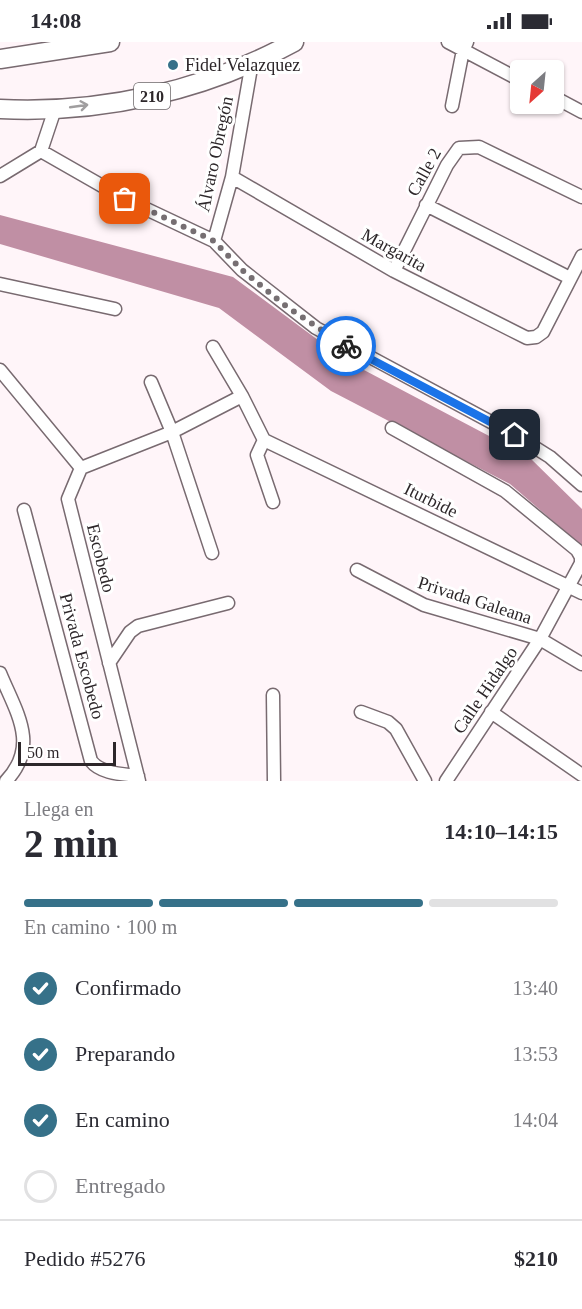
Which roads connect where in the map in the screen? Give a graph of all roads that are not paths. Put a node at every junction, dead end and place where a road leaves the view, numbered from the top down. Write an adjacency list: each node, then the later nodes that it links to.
1 (110, 42): 5 (highway)
2 (294, 42): 6 (highway, 210)
3 (448, 42): 4 (street)
4 (465, 46): 7 (street); 9 (street)
5 (0, 59)
6 (252, 62): 11 (highway, 210, one-way to 6); 15 (street, Álvaro Obregón)
7 (510, 74)
8 (564, 102): 12 (street)
9 (452, 106)
10 (0, 109): 11 (highway, 210)
11 (55, 109): 13 (street)
12 (582, 112)
13 (41, 152): 14 (street); 18 (street)
14 (0, 176)
15 (232, 177): 18 (street, Álvaro Obregón); 20 (street, Margarita)
16 (582, 197): 17 (street, Calle 2)
17 (426, 205): 20 (street, Calle 2); 21 (street)
18 (214, 241): 32 (street)
19 (582, 258): 21 (street)
20 (394, 271): 21 (street, Margarita)
21 (570, 278)
22 (0, 285): 23 (street)
23 (115, 309)
24 (213, 347): 27 (street)
25 (0, 370): 31 (street)
26 (151, 382): 29 (street)
27 (243, 396): 29 (street); 30 (street)
28 (392, 428): 37 (street, Calle Hidalgo)
29 (172, 432): 31 (street); 35 (street)
30 (264, 440): 33 (street); 37 (street, Iturbide)
31 (81, 468): 41 (street, Escobedo)
32 (582, 485)
33 (273, 502)
34 (24, 510): 48 (street, Privada Escobedo)
35 (212, 552)
36 (357, 570): 40 (street, Privada Galeana)
37 (569, 586): 38 (street, Iturbide); 40 (street, Calle Hidalgo)
38 (582, 593)
39 (228, 603): 41 (street)
40 (540, 639): 42 (street, Privada Galeana); 46 (street, Calle Hidalgo)
41 (109, 663): 48 (street, Escobedo)
42 (582, 664)
43 (0, 673): 49 (street)
44 (273, 695): 50 (street)
45 (361, 712): 51 (street)
46 (491, 712): 47 (street); 52 (street, Calle Hidalgo)
47 (582, 775)
48 (139, 779)
49 (6, 781)
50 (274, 781)
51 (425, 781)
52 (446, 781)

